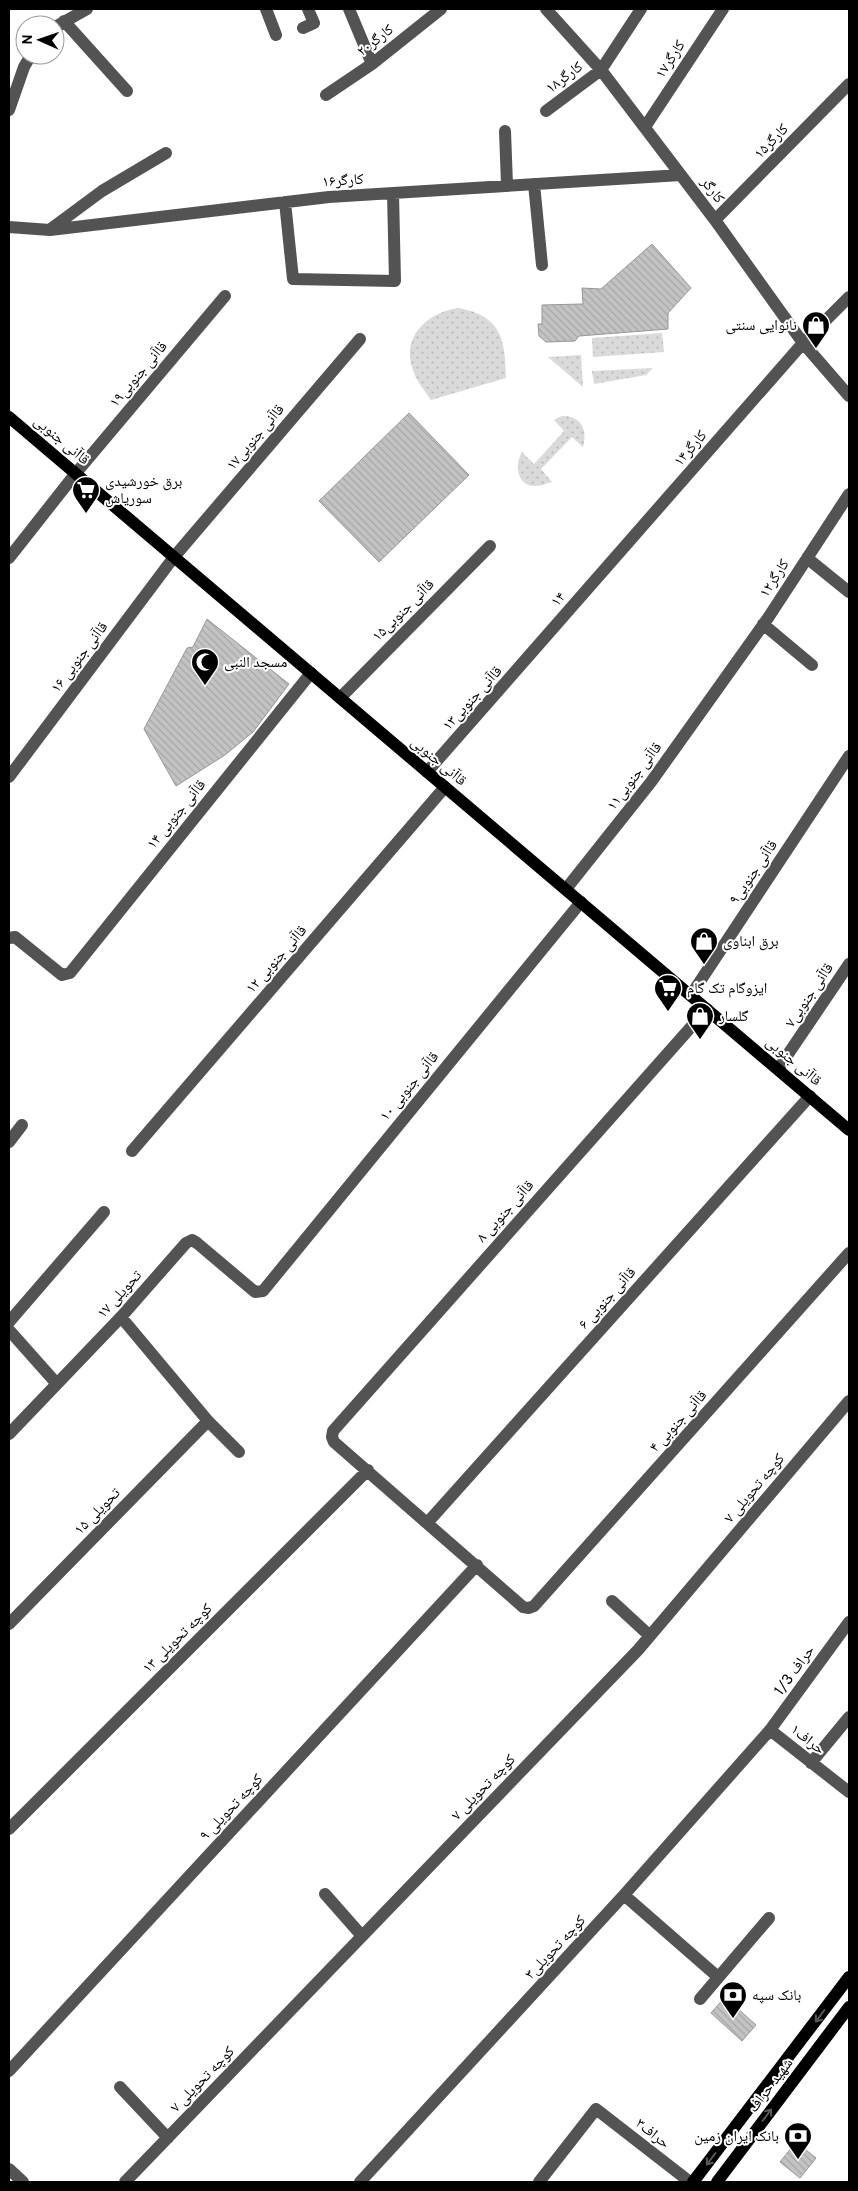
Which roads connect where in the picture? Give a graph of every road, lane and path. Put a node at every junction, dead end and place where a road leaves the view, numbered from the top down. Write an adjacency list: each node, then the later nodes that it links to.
1 (87, 9): 9 (street)
2 (266, 9): 12 (street)
3 (308, 9): 10 (street)
4 (349, 9): 13 (street)
5 (441, 9): 13 (street, کارگر۲۰)
6 (546, 9): 15 (street, کارگر)
7 (641, 9): 15 (street)
8 (723, 9): 21 (street, کارگر۱۷)
9 (65, 21)
10 (303, 28)
11 (65, 29): 17 (street)
12 (276, 35)
13 (372, 64): 18 (street, کارگر۲۰)
14 (25, 65): 19 (street)
15 (602, 70): 20 (street, کارگر۱۸); 21 (street, کارگر)
16 (849, 84): 29 (street, کارگر۱۵)
17 (127, 92)
18 (326, 95)
19 (9, 110)
20 (546, 111)
21 (645, 127): 24 (street, کارگر)
22 (505, 131): 26 (street)
23 (166, 152): 31 (street)
24 (681, 175): 25 (street, کارگر۱۶); 29 (street, کارگر)
25 (534, 184): 26 (street, کارگر۱۶); 32 (street)
26 (507, 185): 27 (street, کارگر۱۶)
27 (393, 193): 28 (street, کارگر۱۶); 28 (street)
28 (285, 202): 31 (street, کارگر۱۶)
29 (715, 220): 36 (street, کارگر)
30 (9, 227): 31 (street, کارگر۱۶)
31 (50, 230)
32 (542, 266)
33 (225, 296): 39 (street, قاآنی جنوبی۱۹)
34 (849, 297): 36 (street, کارگر۱۴)
35 (360, 339): 42 (street, قاآنی جنوبی۱۷)
36 (803, 343): 37 (street, کارگر); 45 (street, کارگر۱۴)
37 (849, 396)
38 (9, 417): 39 (main road, قاآنی جنوبی)
39 (76, 473): 42 (main road, قاآنی جنوبی); 43 (street, قاآنی جنوبی۱۹)
40 (849, 494): 44 (street, کارگر۱۲)
41 (490, 546): 52 (street, قاآنی جنوبی۱۵)
42 (174, 557): 50 (main road, قاآنی جنوبی); 55 (street, قاآنی جنوبی ۱۶)
43 (9, 558)
44 (807, 558): 46 (street); 47 (street, کارگر۱۲)
45 (602, 574): 48 (street, ۱۴)
46 (849, 592)
47 (763, 624): 49 (street); 51 (street, کارگر۱۲)
48 (540, 645): 54 (street, قاآنی جنوبی۱۳)
49 (812, 665)
50 (311, 673): 52 (main road, قاآنی جنوبی); 59 (street, قاآنی جنوبی ۱۴)
51 (724, 679): 57 (street, قاآنی جنوبی۱۱)
52 (340, 698): 54 (main road, قاآنی جنوبی)
53 (849, 756): 61 (street, قاآنی جنوبی۹)
54 (427, 772): 56 (main road, قاآنی جنوبی)
55 (9, 777)
56 (445, 787): 57 (main road, قاآنی جنوبی); 68 (street, قاآنی جنوبی ۱۲)
57 (566, 889): 58 (main road, قاآنی جنوبی)
58 (581, 902): 61 (main road, قاآنی جنوبی); 71 (street, قاآنی جنوبی ۱۰)
59 (9, 938)
60 (849, 964): 63 (street, قاآنی جنوبی۷)
61 (691, 995): 62 (main road, قاآنی جنوبی)
62 (707, 1009): 63 (main road, قاآنی جنوبی); 80 (street, قاآنی جنوبی ۸)
63 (778, 1069): 64 (main road, قاآنی جنوبی)
64 (810, 1096): 66 (main road, قاآنی جنوبی); 81 (street, قاآنی جنوبی ۶)
65 (22, 1125): 67 (street)
66 (849, 1130)
67 (9, 1142)
68 (132, 1151)
69 (104, 1212): 73 (street)
70 (849, 1253): 82 (street, قاآنی جنوبی ۴)
71 (263, 1291): 72 (street, تحویلی ۱۷)
72 (121, 1317): 75 (street, تحویلی ۱۷); 77 (street)
73 (9, 1322)
74 (9, 1330): 75 (street)
75 (57, 1384): 78 (street, تحویلی ۱۷)
76 (849, 1401): 86 (street, کوچه تحویلی ۷)
77 (208, 1421): 79 (street); 84 (street, تحویلی ۱۵)
78 (9, 1434)
79 (239, 1452)
80 (368, 1470): 81 (street); 91 (street, کوچه تحویلی ۱۳)
81 (428, 1522): 82 (street)
82 (477, 1564): 100 (street, کوچه تحویلی ۹)
83 (612, 1601): 86 (street)
84 (9, 1624)
85 (847, 1626): 88 (street, 1/3 حراف)
86 (650, 1636): 95 (street, کوچه تحویلی ۷)
87 (849, 1717): 89 (street)
88 (770, 1730): 89 (street, حراف۱); 93 (street, کوچه تحویلی۳)
89 (811, 1763): 90 (street, حراف۱)
90 (849, 1792)
91 (9, 1829)
92 (325, 1894): 95 (street)
93 (624, 1895): 96 (street); 104 (street, کوچه تحویلی۳)
94 (769, 1918): 96 (street)
95 (362, 1936): 102 (street, کوچه تحویلی ۷)
96 (718, 1977): 98 (street)
97 (849, 1977): 106 (main road, one-way to 106)
98 (700, 1999)
99 (849, 2007): 107 (main road, شهید حراف, one-way to 99)
100 (9, 2071)
101 (120, 2087): 102 (street)
102 (168, 2138): 103 (street, کوچه تحویلی ۷)
103 (126, 2182)
104 (360, 2182)
105 (540, 2182): 106 (street, ۳حراف)
106 (692, 2182)
107 (717, 2182)

